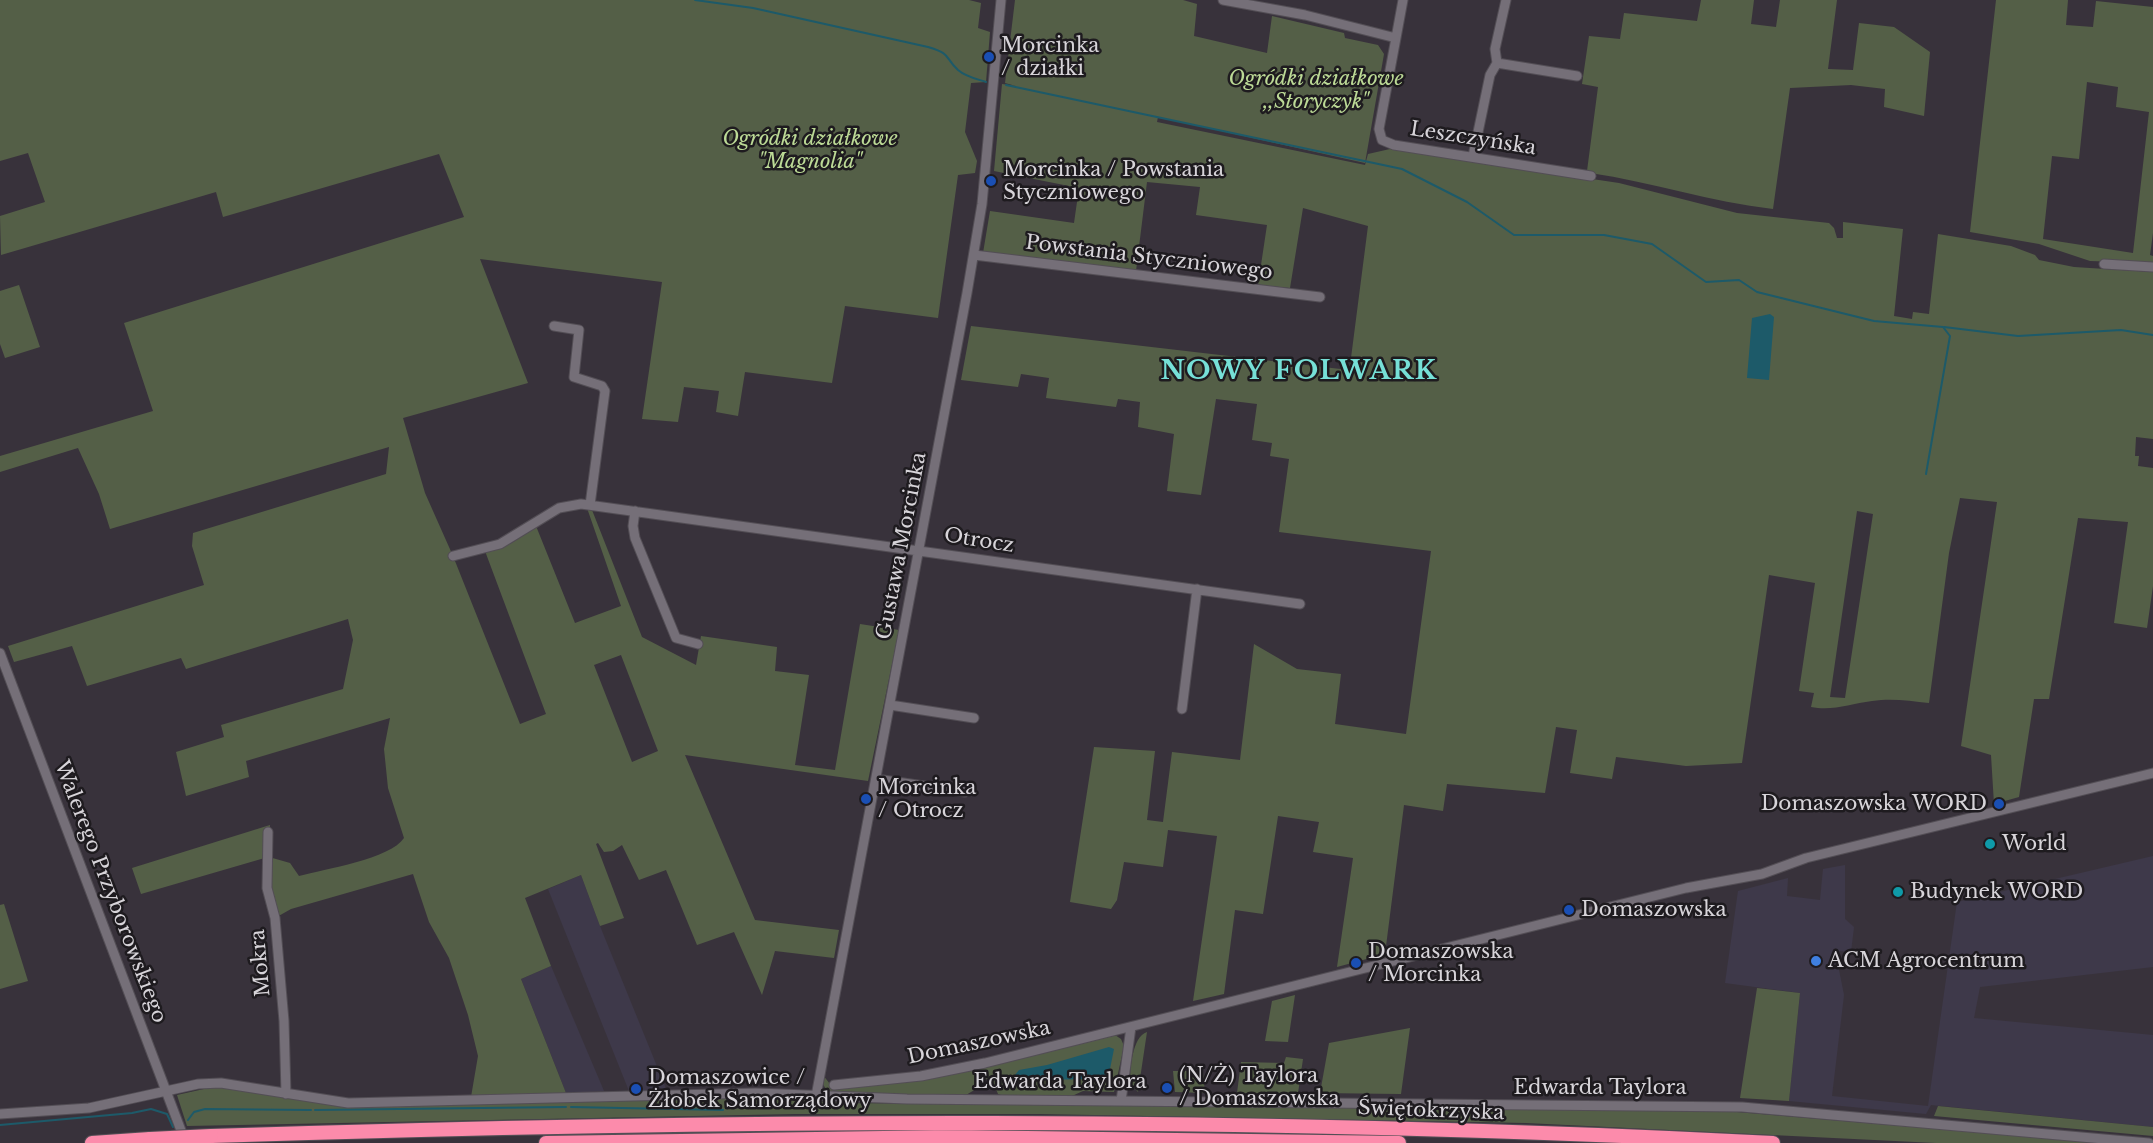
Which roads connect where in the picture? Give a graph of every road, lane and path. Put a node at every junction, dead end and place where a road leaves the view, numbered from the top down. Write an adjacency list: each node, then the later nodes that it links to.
1 (1001, 0): 10 (street, Gustawa Morcinka)
2 (1223, 0): 5 (street)
3 (1403, 0): 5 (street)
4 (1506, 0): 6 (street)
5 (1396, 38): 8 (street, Leszczyńska)
6 (1497, 63): 7 (street); 8 (street)
7 (1577, 76)
8 (1473, 156): 9 (street, Leszczyńska)
9 (1591, 176)
10 (974, 255): 13 (street, Powstania Styczniowego); 17 (street, Gustawa Morcinka)
11 (2104, 264): 12 (street)
12 (2153, 267)
13 (1320, 297)
14 (554, 326): 15 (street)
15 (585, 504): 16 (street, Otrocz); 18 (street)
16 (635, 511): 17 (street, Otrocz); 21 (street)
17 (919, 550): 19 (street, Otrocz); 23 (street, Gustawa Morcinka)
18 (453, 556)
19 (1197, 589): 20 (street, Otrocz); 24 (street)
20 (1300, 604)
21 (698, 644)
22 (0, 653): 32 (street, Walerego Przyborowskiego)
23 (890, 705): 25 (street); 27 (street, Gustawa Morcinka)
24 (1182, 709)
25 (974, 718)
26 (2153, 773): 30 (street, Domaszowska)
27 (876, 779): 28 (street); 34 (street, Gustawa Morcinka)
28 (965, 792)
29 (268, 832): 33 (street, Mokra)
30 (1131, 1027): 31 (street, Domaszowska); 35 (street)
31 (834, 1085)
32 (166, 1091): 33 (street, Edwarda Taylora); 36 (street, Edwarda Taylora); 39 (street, Walerego Przyborowskiego)
33 (286, 1094): 34 (street, Edwarda Taylora)
34 (816, 1096): 35 (street, Edwarda Taylora)
35 (1121, 1101): 43 (street, Edwarda Taylora)
36 (0, 1114)
37 (801, 1132): 38 (highway, bridge); 40 (highway); 41 (highway, Świętokrzyska); 42 (highway, Świętokrzyska)
38 (92, 1143)
39 (186, 1143)
40 (546, 1143)
41 (1399, 1143)
42 (1773, 1143)
43 (2149, 1143)

